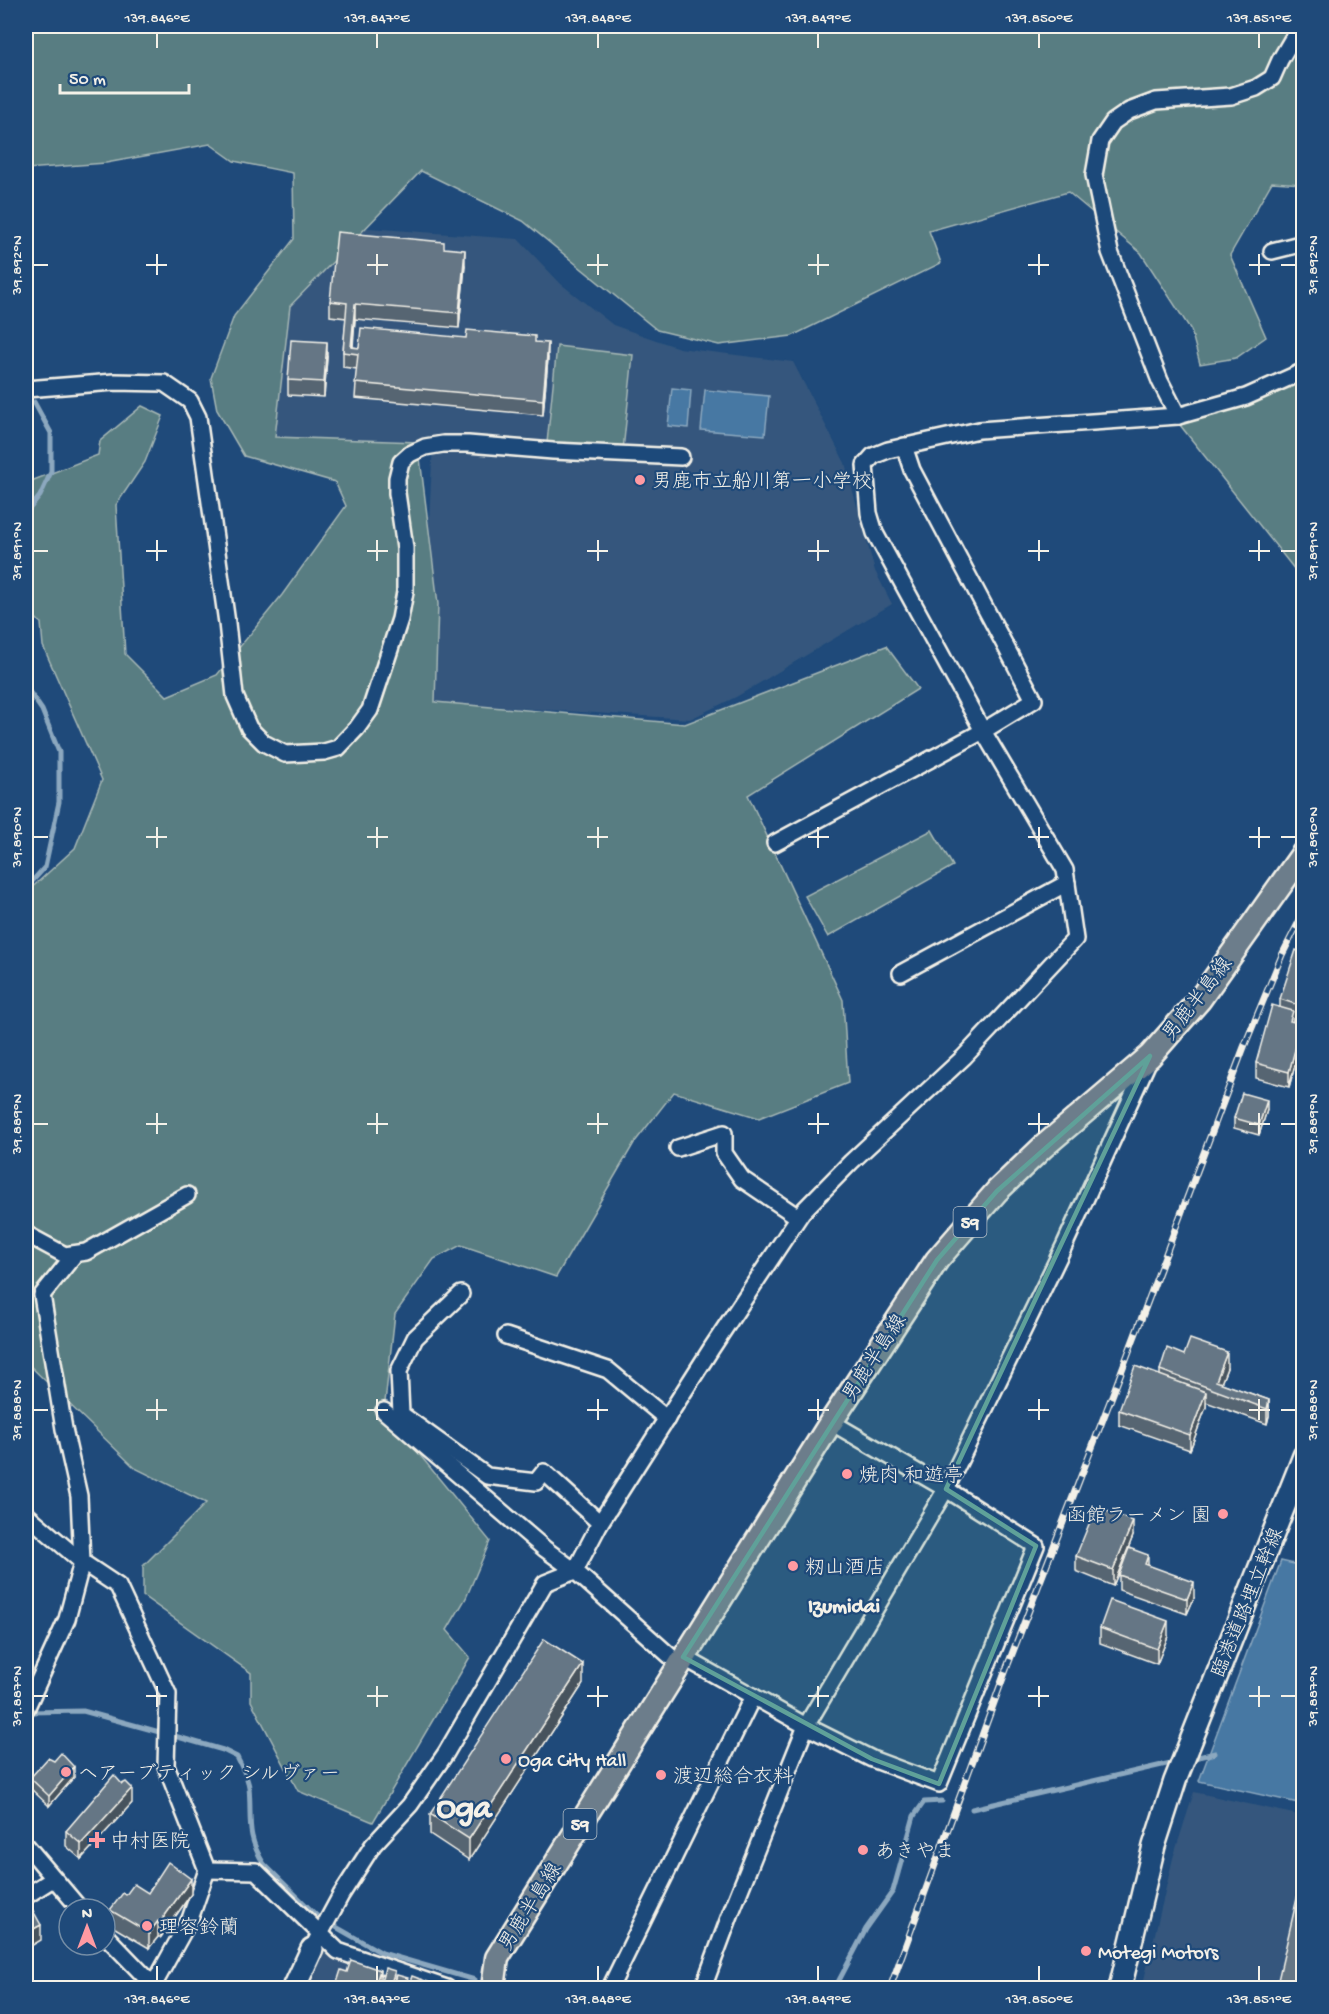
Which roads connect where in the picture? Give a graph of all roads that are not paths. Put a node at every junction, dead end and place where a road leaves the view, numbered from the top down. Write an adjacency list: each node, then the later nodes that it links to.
1 (1300, 26): 6 (street)
2 (1304, 243): 3 (street)
3 (1272, 251)
4 (1304, 371): 6 (street)
5 (26, 389): 8 (street)
6 (1178, 416): 7 (street)
7 (904, 446): 9 (street); 9 (street)
8 (681, 457)
9 (983, 731): 10 (street); 12 (street)
10 (775, 843)
11 (1304, 852): 14 (main road, 男鹿半島線 / 59)
12 (1067, 883): 13 (street); 17 (street)
13 (901, 973)
14 (1150, 1056): 24 (main road, 男鹿半島線 / 59); 26 (street)
15 (678, 1148): 17 (street)
16 (187, 1195): 19 (street)
17 (798, 1217): 23 (street)
18 (26, 1234): 19 (street)
19 (75, 1254): 29 (street)
20 (461, 1294): 28 (street)
21 (506, 1335): 23 (street)
22 (384, 1411): 30 (street)
23 (667, 1419): 28 (street)
24 (831, 1422): 26 (street); 31 (main road, 男鹿半島線 / 59)
25 (1304, 1456): 48 (street, 臨港道路埋立幹線)
26 (946, 1489): 34 (street); 34 (street)
27 (26, 1514): 29 (street)
28 (600, 1523): 30 (street)
29 (81, 1562): 33 (street); 36 (street)
30 (575, 1571): 31 (street); 40 (street)
31 (681, 1661): 32 (street); 45 (main road, 男鹿半島線 / 59)
32 (753, 1696): 34 (street); 46 (street)
33 (26, 1709)
34 (806, 1726): 47 (street)
35 (26, 1845): 37 (street)
36 (207, 1870): 40 (street); 42 (street)
37 (53, 1879): 38 (street); 39 (street)
38 (26, 1896)
39 (69, 1897)
40 (316, 1941): 43 (street); 44 (street)
41 (117, 1947): 42 (street)
42 (155, 1987)
43 (294, 1989)
44 (447, 1989)
45 (493, 1989)
46 (610, 1989)
47 (704, 1989)
48 (1120, 1989)

